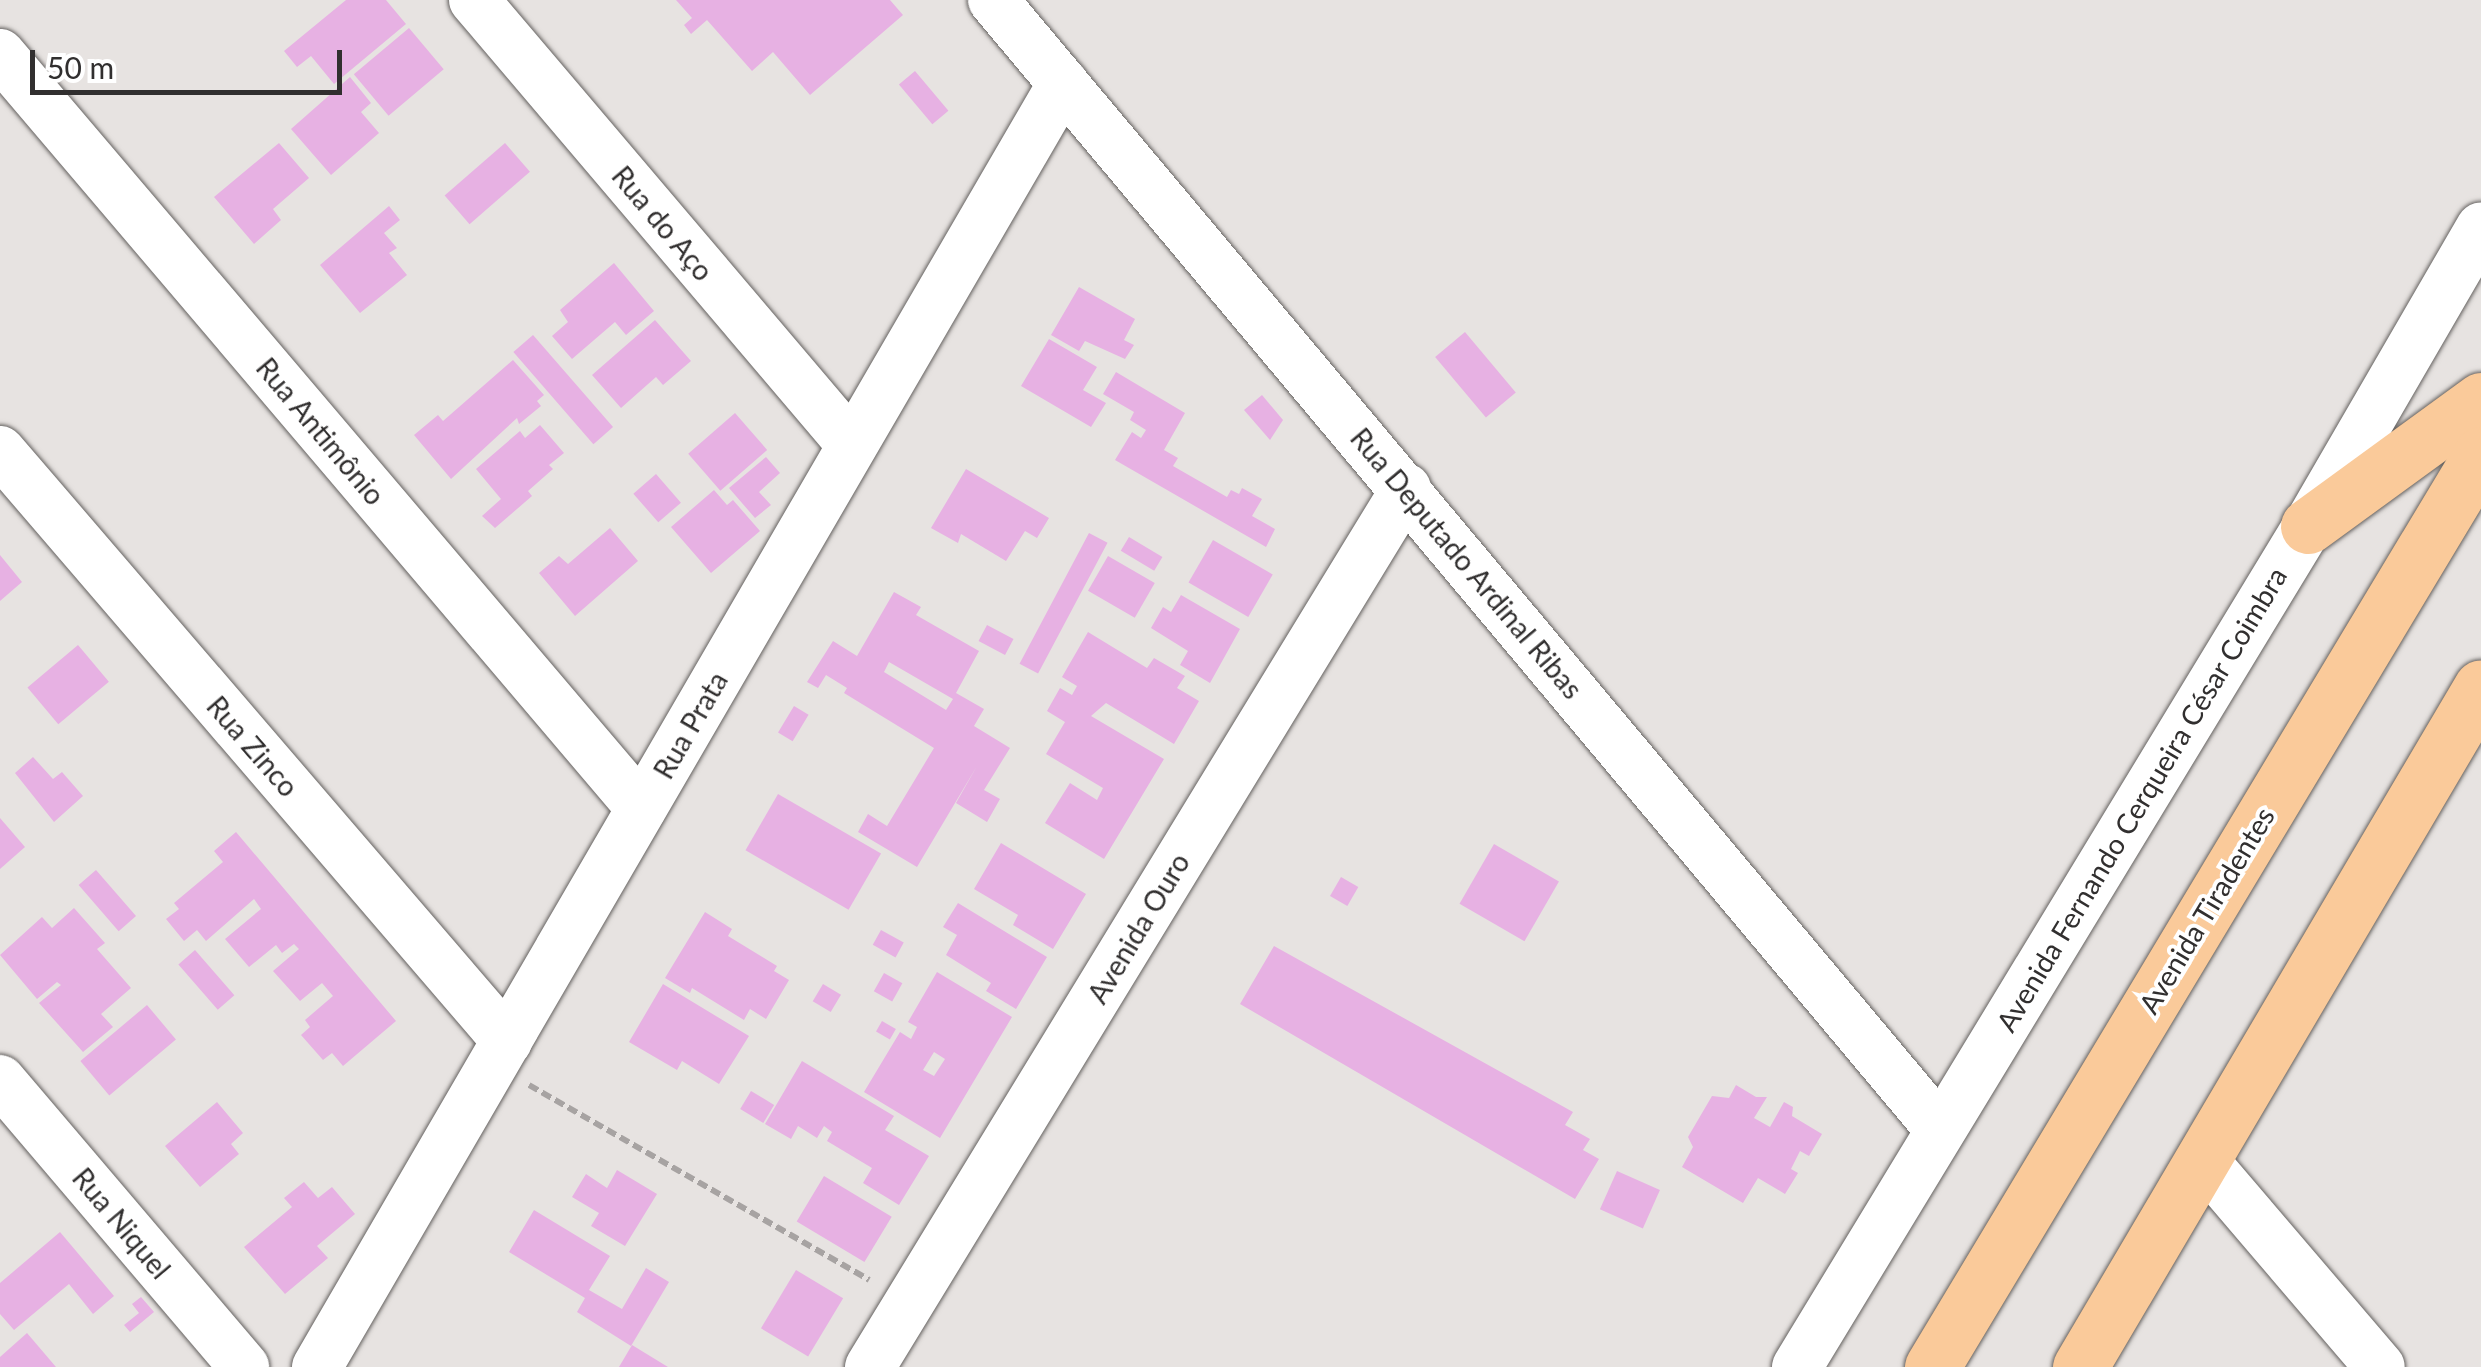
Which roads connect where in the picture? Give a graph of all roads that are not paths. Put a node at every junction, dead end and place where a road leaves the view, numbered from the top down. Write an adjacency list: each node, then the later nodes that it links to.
1 (474, 0): 7 (street, Rua do Aço)
2 (993, 0): 4 (street, Rua Deputado Ardinal Ribas)
3 (0, 54): 13 (street, Rua Antimônio)
4 (1062, 83): 7 (street, Rua Prata); 10 (street, Rua Deputado Ardinal Ribas)
5 (2481, 228): 11 (street, Avenida Fernando Cerqueira César Coimbra)
6 (2481, 400): 11 (highway)
7 (852, 445): 13 (street, Rua Prata)
8 (0, 451): 14 (street, Rua Zinco)
9 (2481, 454): 22 (highway, Avenida Tiradentes)
10 (1406, 489): 16 (street, Rua Deputado Ardinal Ribas); 20 (street, Avenida Ouro)
11 (2308, 526): 16 (street, Avenida Fernando Cerqueira César Coimbra)
12 (2481, 687): 17 (highway)
13 (641, 808): 14 (street, Rua Prata)
14 (500, 1052): 19 (street, Rua Prata)
15 (0, 1080): 18 (street, Rua Niquel)
16 (1940, 1128): 21 (street, Avenida Fernando Cerqueira César Coimbra)
17 (2202, 1160): 23 (highway); 24 (street)
18 (244, 1367)
19 (317, 1367)
20 (870, 1367)
21 (1797, 1367)
22 (1932, 1367)
23 (2080, 1367)
24 (2380, 1367)

